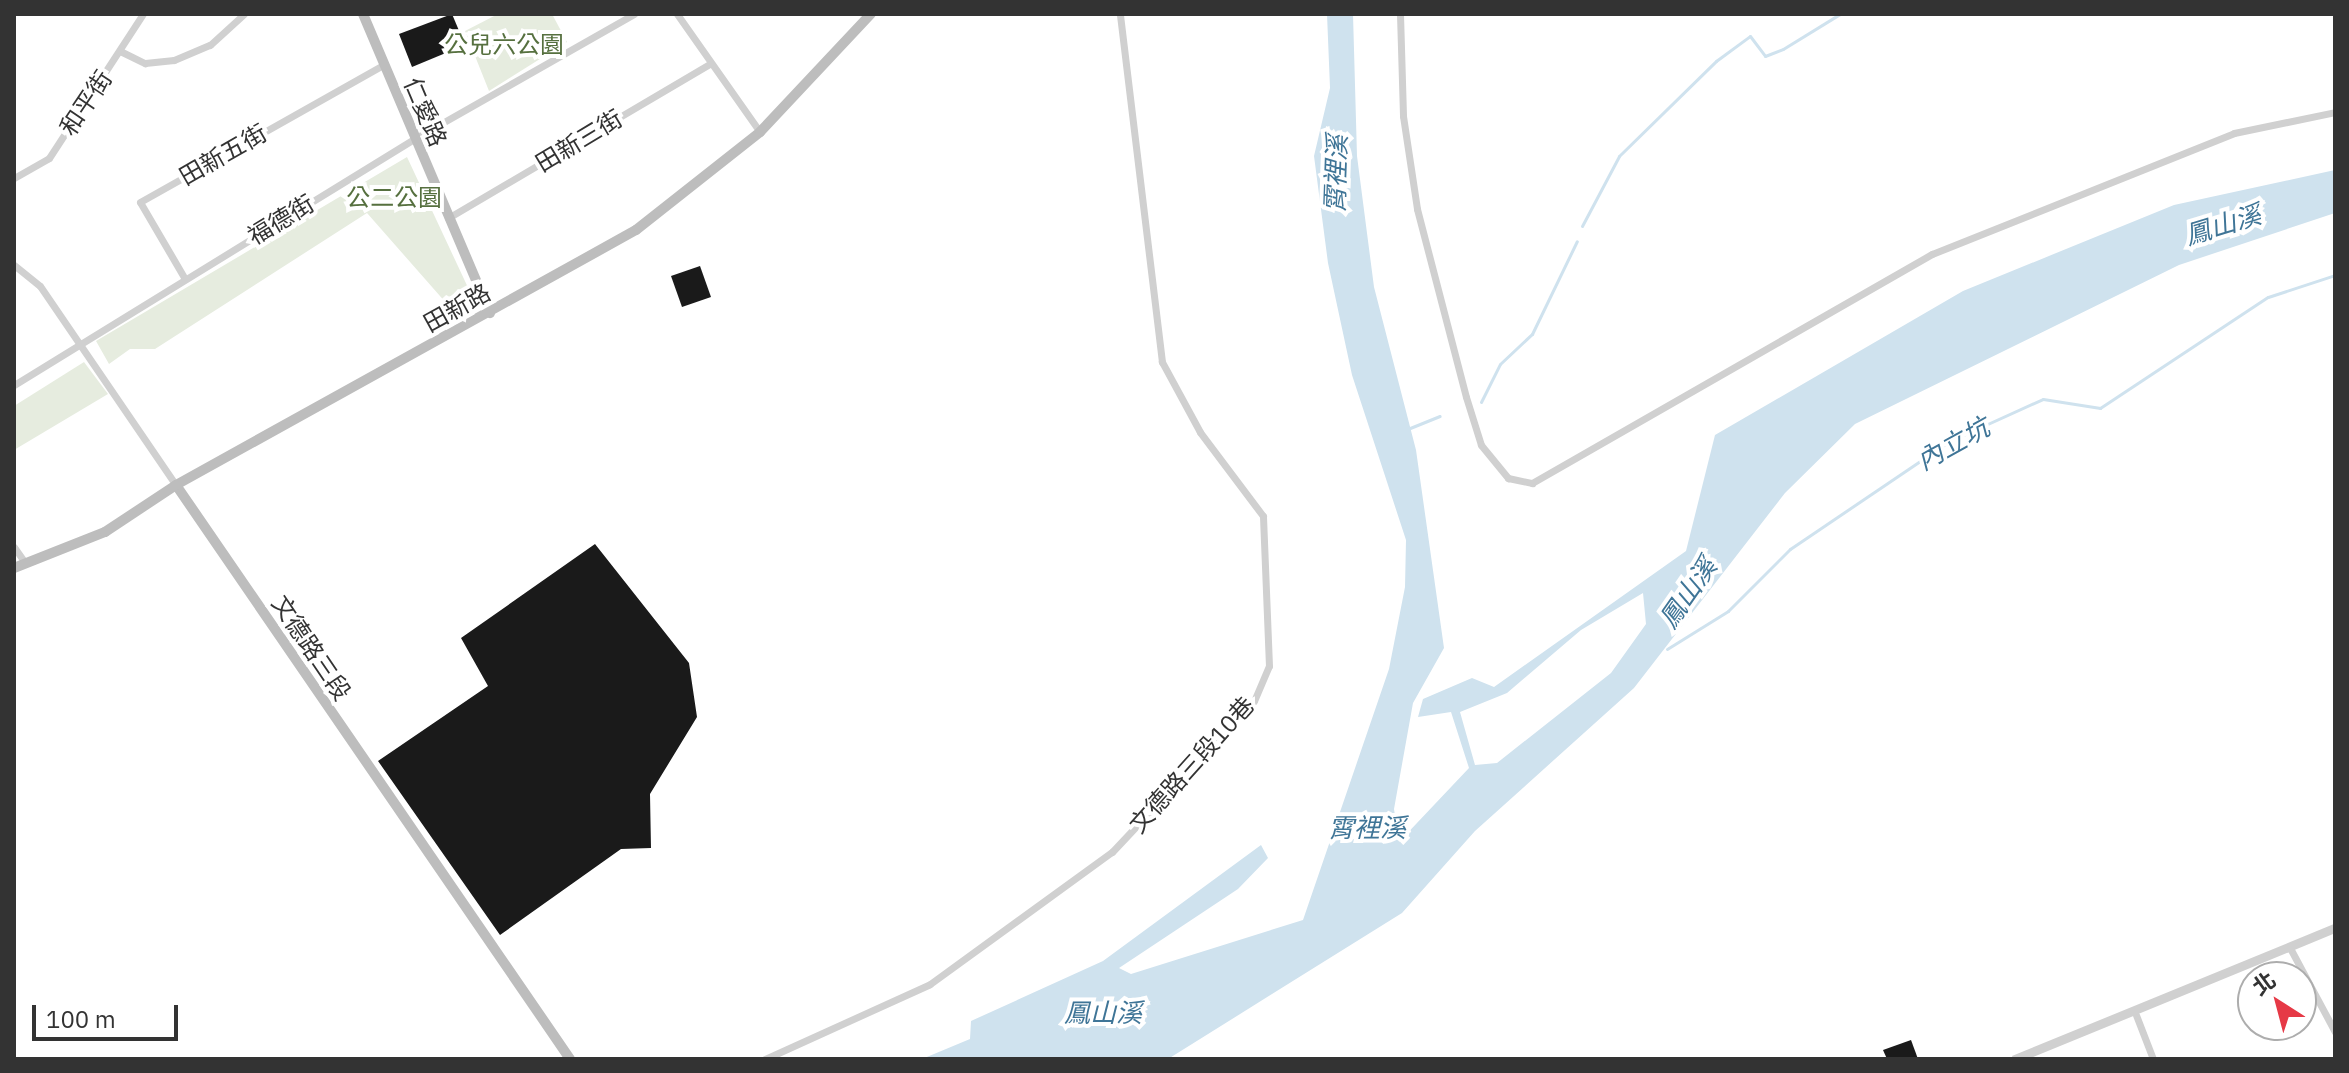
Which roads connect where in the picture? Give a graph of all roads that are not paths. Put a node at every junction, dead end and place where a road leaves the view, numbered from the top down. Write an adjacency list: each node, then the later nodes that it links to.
1 (143, 14): 9 (street, 和平街)
2 (244, 14): 9 (street)
3 (363, 14): 11 (main road, 仁愛路)
4 (634, 14): 14 (street, 福德街)
5 (677, 14): 10 (street)
6 (871, 14): 13 (main road, 田新路)
7 (1120, 14): 31 (street, 文德路三段10巷)
8 (1400, 14): 12 (street)
9 (120, 51): 15 (street, 和平街)
10 (709, 64): 13 (street); 16 (street, 田新三街)
11 (383, 65): 14 (main road, 仁愛路); 18 (street, 田新五街)
12 (2335, 112)
13 (760, 132): 19 (main road, 田新路)
14 (414, 139): 16 (main road, 仁愛路); 18 (street, 福德街)
15 (14, 178)
16 (448, 218): 19 (main road, 仁愛路)
17 (14, 265): 20 (street, 文德路三段)
18 (185, 279): 20 (street, 福德街)
19 (490, 313): 22 (main road, 田新路)
20 (81, 342): 21 (street, 福德街); 22 (street, 文德路三段)
21 (14, 385)
22 (176, 485): 24 (main road, 田新路); 30 (main road, 文德路三段)
23 (14, 547): 24 (street)
24 (25, 563): 25 (main road, 田新路)
25 (14, 568)
26 (2335, 928): 27 (street)
27 (2290, 948): 28 (street); 29 (street)
28 (2136, 1015): 32 (street); 33 (street)
29 (2335, 1032)
30 (570, 1059)
31 (765, 1059)
32 (2015, 1059)
33 (2153, 1059)

